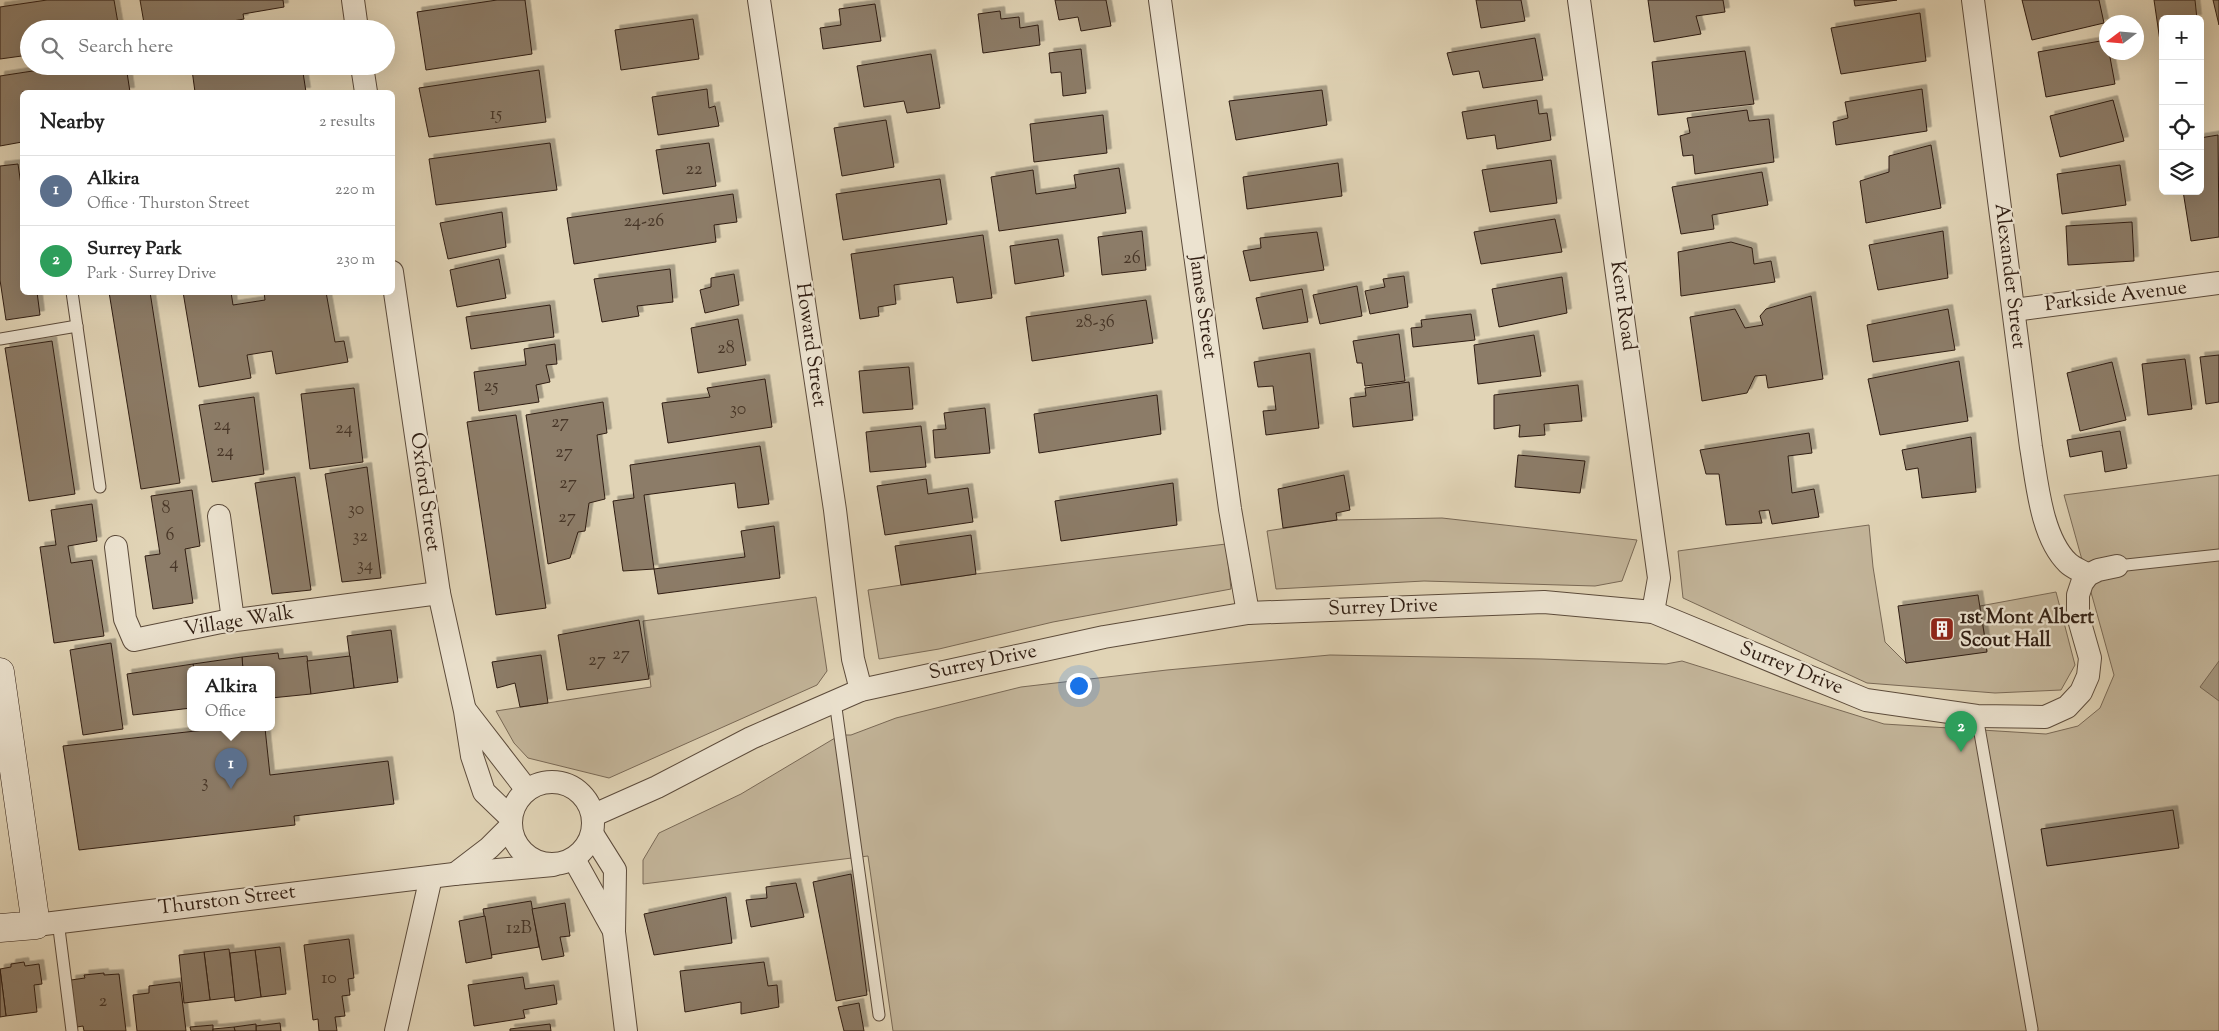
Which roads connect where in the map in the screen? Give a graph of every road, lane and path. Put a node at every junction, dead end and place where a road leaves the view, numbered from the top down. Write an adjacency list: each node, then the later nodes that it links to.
1 (353, 0): 6 (street)
2 (759, 0): 26 (street, Howard Street)
3 (1160, 0): 23 (street, James Street)
4 (1579, 0): 22 (street, Kent Road)
5 (1973, 0): 12 (street, Alexander Street)
6 (356, 20)
7 (363, 75): 8 (street)
8 (366, 90)
9 (2219, 283): 12 (street, Parkside Avenue)
10 (395, 292): 21 (street, Oxford Street)
11 (72, 295): 13 (lane)
12 (2014, 310): 20 (street, Alexander Street)
13 (77, 326): 14 (lane); 15 (lane)
14 (0, 339)
15 (100, 487)
16 (219, 516): 24 (street)
17 (116, 547): 24 (street, Village Walk)
18 (2219, 555): 19 (lane)
19 (2117, 566): 20 (street)
20 (2088, 575): 29 (street, Surrey Drive)
21 (439, 593): 24 (street, Village Walk); 28 (street, Oxford Street)
22 (1653, 612): 23 (street, Surrey Drive); 29 (street, Surrey Drive)
23 (1248, 613): 26 (street, Surrey Drive)
24 (233, 620)
25 (0, 672): 36 (street)
26 (861, 690): 27 (street, Surrey Drive)
27 (835, 701): 32 (street, Surrey Drive); 39 (lane)
28 (465, 710): 30 (street, Oxford Street); 31 (street, Oxford Street)
29 (1977, 716): 40 (lane)
30 (527, 790): 31 (street); 32 (street)
31 (511, 822): 33 (street); 34 (street, Thurston Street)
32 (593, 825): 33 (street); 38 (street)
33 (563, 862): 34 (street, Thurston Street); 38 (street)
34 (454, 874): 35 (street, Thurston Street)
35 (431, 877): 36 (street, Thurston Street); 42 (street)
36 (47, 923): 37 (street, Thurston Street); 41 (lane)
37 (0, 928)
38 (614, 932): 43 (street)
39 (878, 1015)
40 (2032, 1029)
41 (72, 1031)
42 (396, 1031)
43 (626, 1031)

